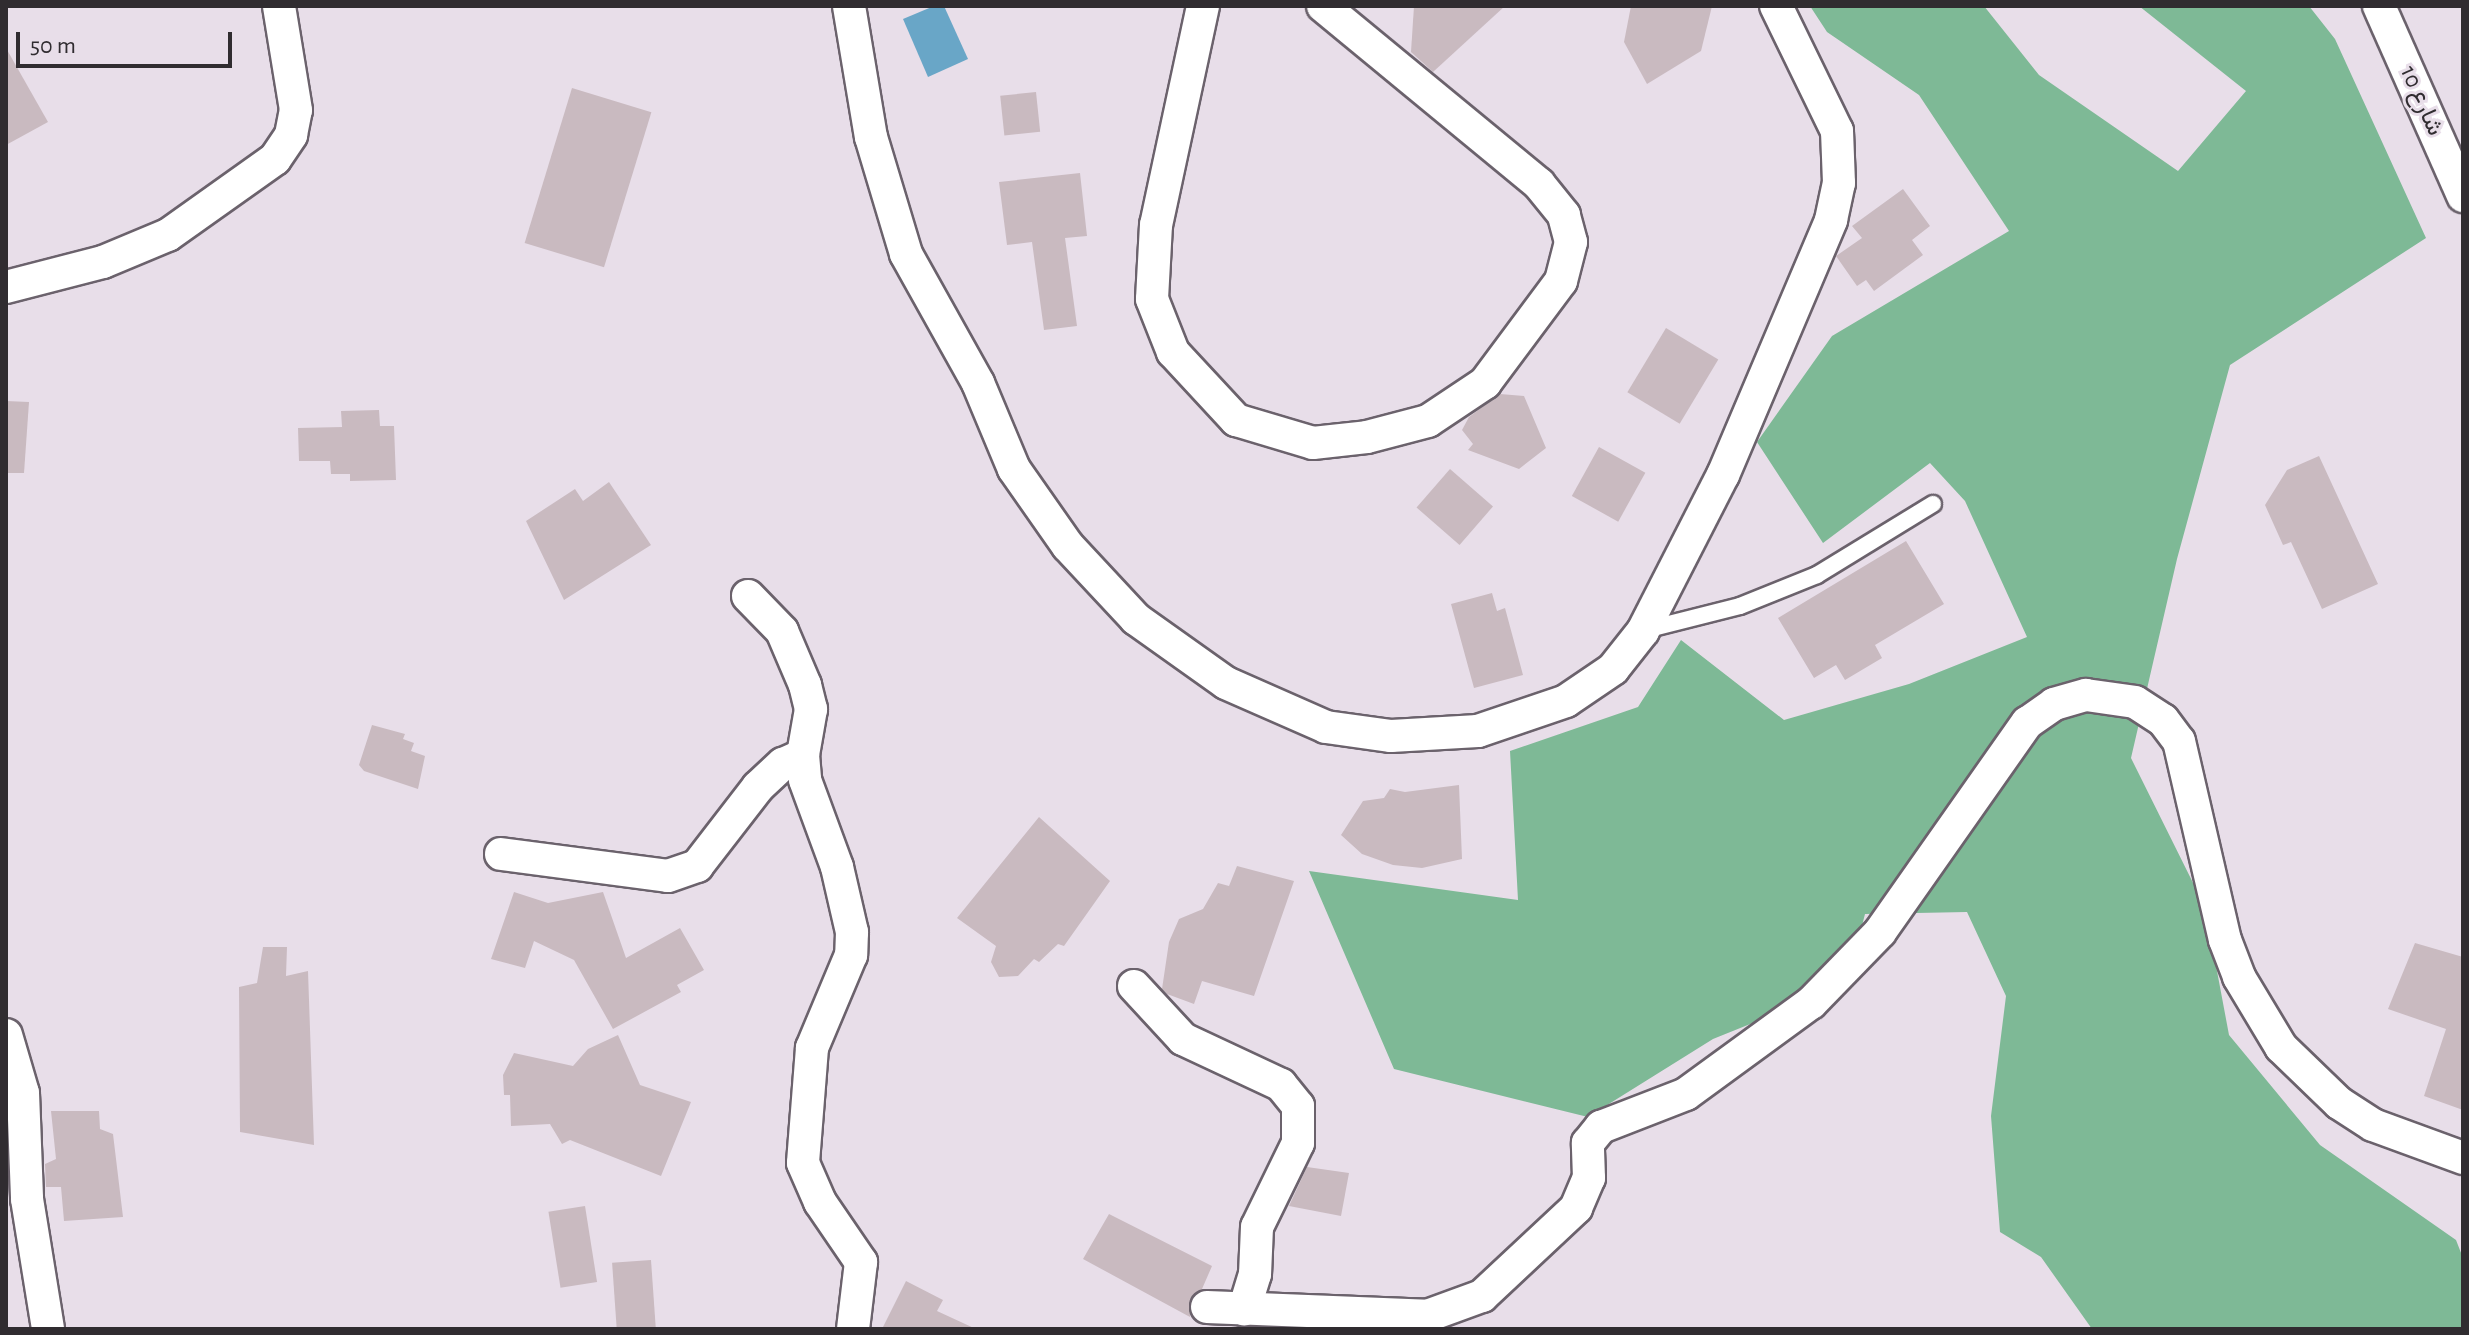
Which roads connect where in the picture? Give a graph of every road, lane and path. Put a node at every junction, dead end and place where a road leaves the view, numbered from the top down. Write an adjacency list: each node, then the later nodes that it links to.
1 (279, 6): 8 (street)
2 (849, 6): 11 (street)
3 (1203, 6): 4 (street)
4 (1323, 6)
5 (1776, 6): 11 (street)
6 (2379, 6): 7 (street, شارع 10)
7 (2463, 196)
8 (6, 287)
9 (1933, 504): 11 (lane)
10 (748, 596): 12 (street)
11 (1643, 631)
12 (803, 755): 13 (street); 20 (street)
13 (501, 854)
14 (1134, 986): 18 (street)
15 (6, 1035): 19 (street)
16 (2463, 1158): 18 (street)
17 (1207, 1307): 18 (street)
18 (1244, 1309)
19 (48, 1329)
20 (853, 1329)

